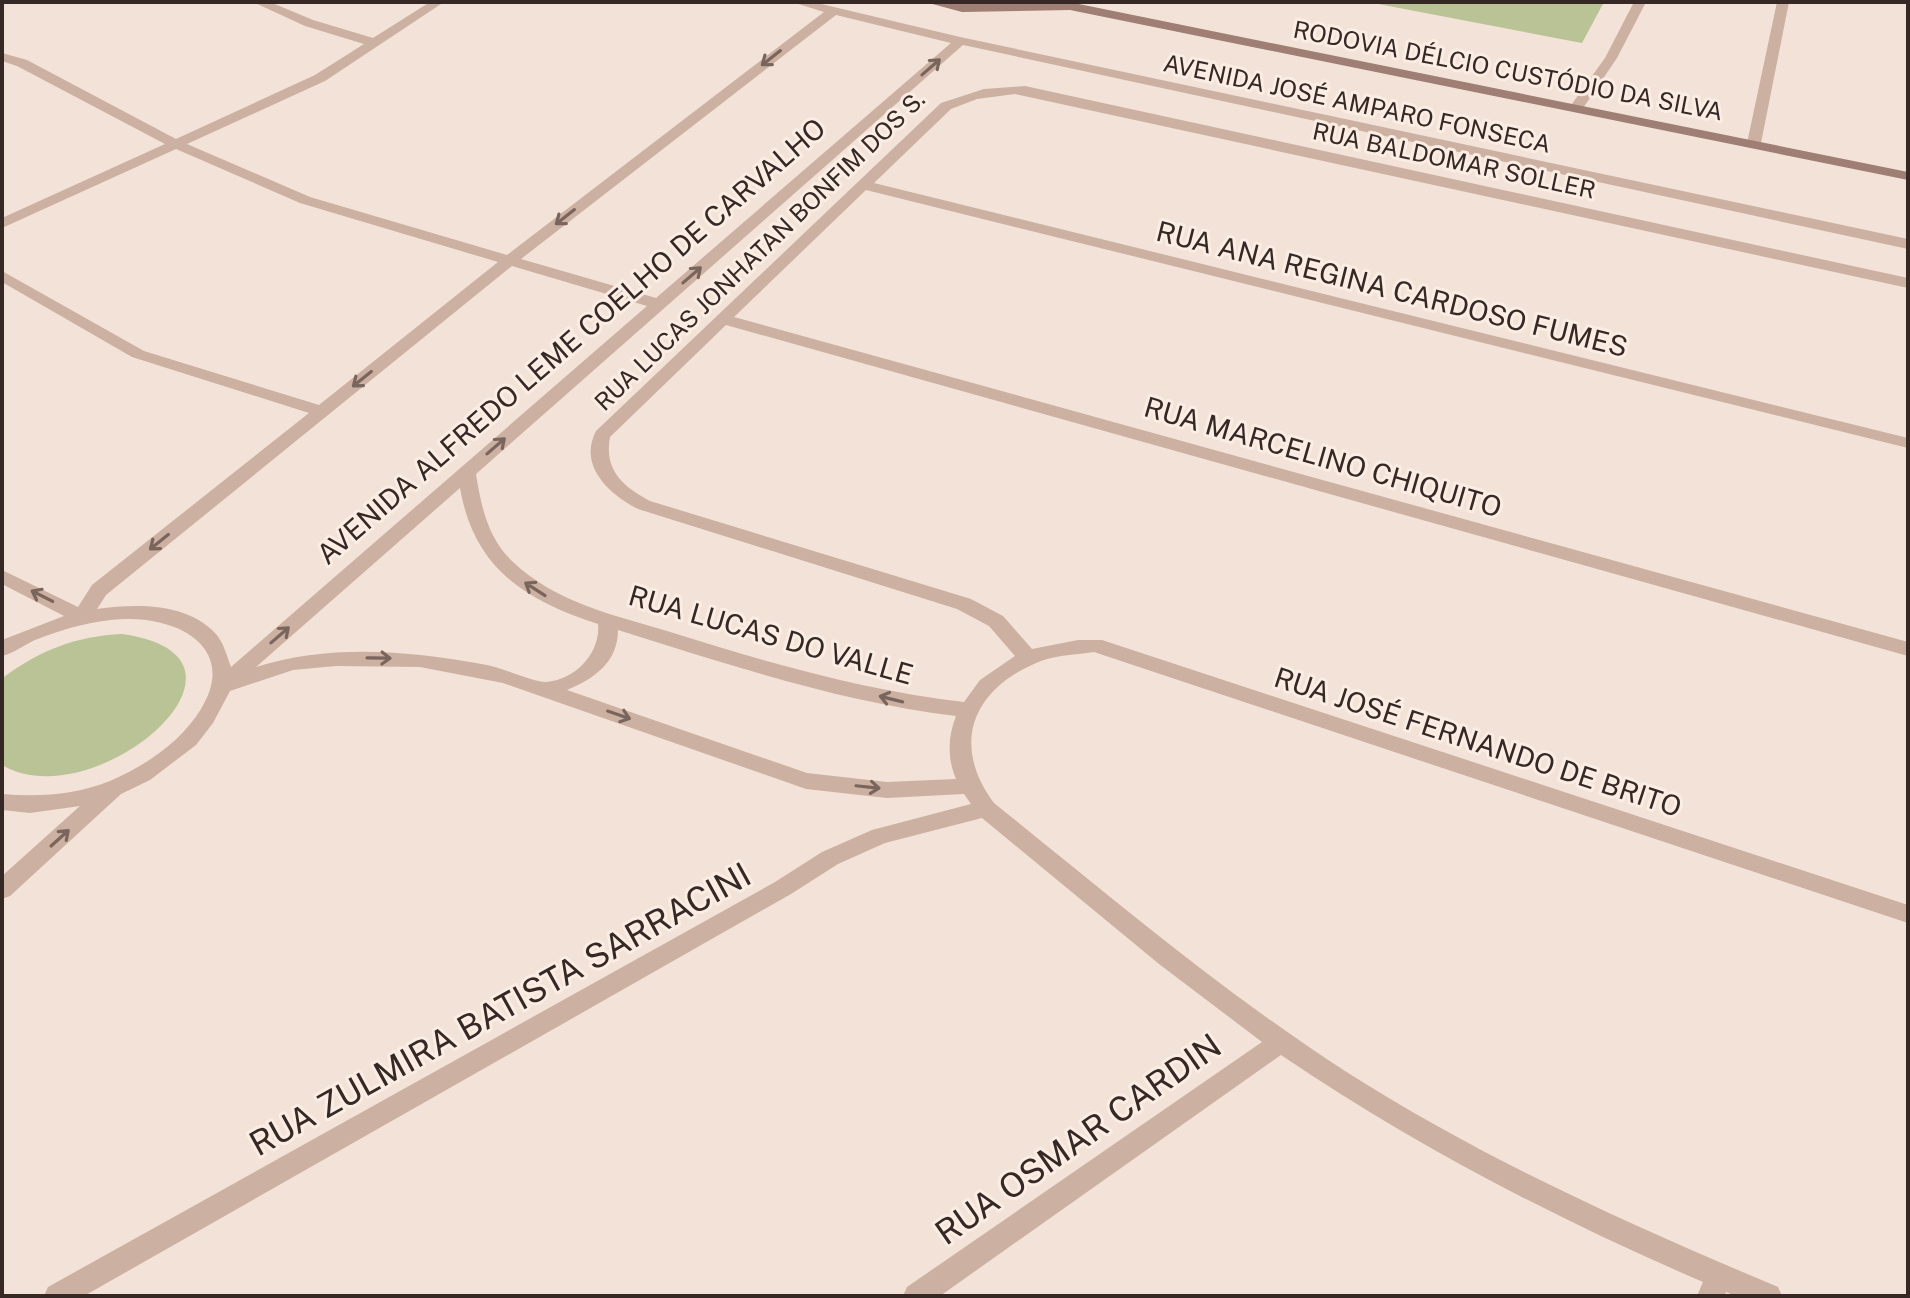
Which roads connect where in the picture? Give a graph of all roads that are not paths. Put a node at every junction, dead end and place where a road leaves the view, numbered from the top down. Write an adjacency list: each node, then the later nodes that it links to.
1 (259, 2): 12 (street)
2 (438, 2): 12 (street)
3 (798, 2): 10 (street, AVENIDA JOSÉ AMPARO FONSECA)
4 (931, 2): 8 (main road)
5 (1051, 2): 9 (main road, RODOVIA DÉLCIO CUSTÓDIO DA SILVA)
6 (1640, 2): 15 (street)
7 (1783, 2): 16 (street)
8 (983, 5): 9 (main road)
9 (1076, 7): 15 (main road, RODOVIA DÉLCIO CUSTÓDIO DA SILVA)
10 (833, 11): 11 (street, AVENIDA JOSÉ AMPARO FONSECA); 22 (street, one-way to 22)
11 (960, 41): 21 (street, AVENIDA JOSÉ AMPARO FONSECA); 25 (street, AVENIDA ALFREDO LEME COELHO DE CARVALHO, one-way to 11)
12 (375, 43): 17 (street)
13 (2, 57): 17 (street)
14 (989, 92): 19 (street, RUA LUCAS JONHATAN BONFIM DOS S.); 24 (street, RUA BALDOMAR SOLLER)
15 (1576, 108): 16 (main road, RODOVIA DÉLCIO CUSTÓDIO DA SILVA)
16 (1754, 143): 18 (main road, RODOVIA DÉLCIO CUSTÓDIO DA SILVA)
17 (174, 145): 20 (street); 22 (street)
18 (1908, 176)
19 (863, 185): 26 (street, RUA LUCAS JONHATAN BONFIM DOS S.); 28 (street, RUA ANA REGINA CARDOSO FUMES)
20 (2, 224)
21 (1908, 244)
22 (510, 260): 25 (street); 27 (street, one-way to 27)
23 (2, 276): 27 (street)
24 (1908, 283)
25 (659, 304): 29 (street, AVENIDA ALFREDO LEME COELHO DE CARVALHO, one-way to 25)
26 (723, 319): 34 (street, RUA MARCELINO CHIQUITO); 35 (street, RUA LUCAS JONHATAN BONFIM DOS S.)
27 (322, 411): 31 (street, one-way to 31)
28 (1908, 443)
29 (467, 472): 32 (street, RUA LUCAS DO VALLE, one-way to 29); 36 (street, AVENIDA ALFREDO LEME COELHO DE CARVALHO, one-way to 29)
30 (2, 576): 31 (street, one-way to 30)
31 (82, 617): 33 (street); 36 (street)
32 (607, 619): 37 (street, RUA LUCAS DO VALLE); 38 (street, RUA LUCAS DO VALLE, one-way to 32)
33 (2, 649)
34 (1908, 649)
35 (1028, 658): 38 (street, RUA JOSÉ FERNANDO DE BRITO); 44 (street, RUA JOSÉ FERNANDO DE BRITO)
36 (221, 687): 37 (street, one-way to 37); 39 (street)
37 (546, 689): 40 (street, one-way to 40)
38 (968, 710): 40 (street, RUA JOSÉ FERNANDO DE BRITO)
39 (119, 785): 41 (street); 43 (street, one-way to 39)
40 (970, 786): 42 (street)
41 (2, 802)
42 (986, 809): 45 (street); 47 (street, RUA ZULMIRA BATISTA SARRACINI)
43 (2, 890)
44 (1908, 914)
45 (1281, 1042): 46 (street); 48 (street, RUA OSMAR CARDIN)
46 (1715, 1286): 49 (street)
47 (58, 1296)
48 (917, 1296)
49 (1768, 1296)

